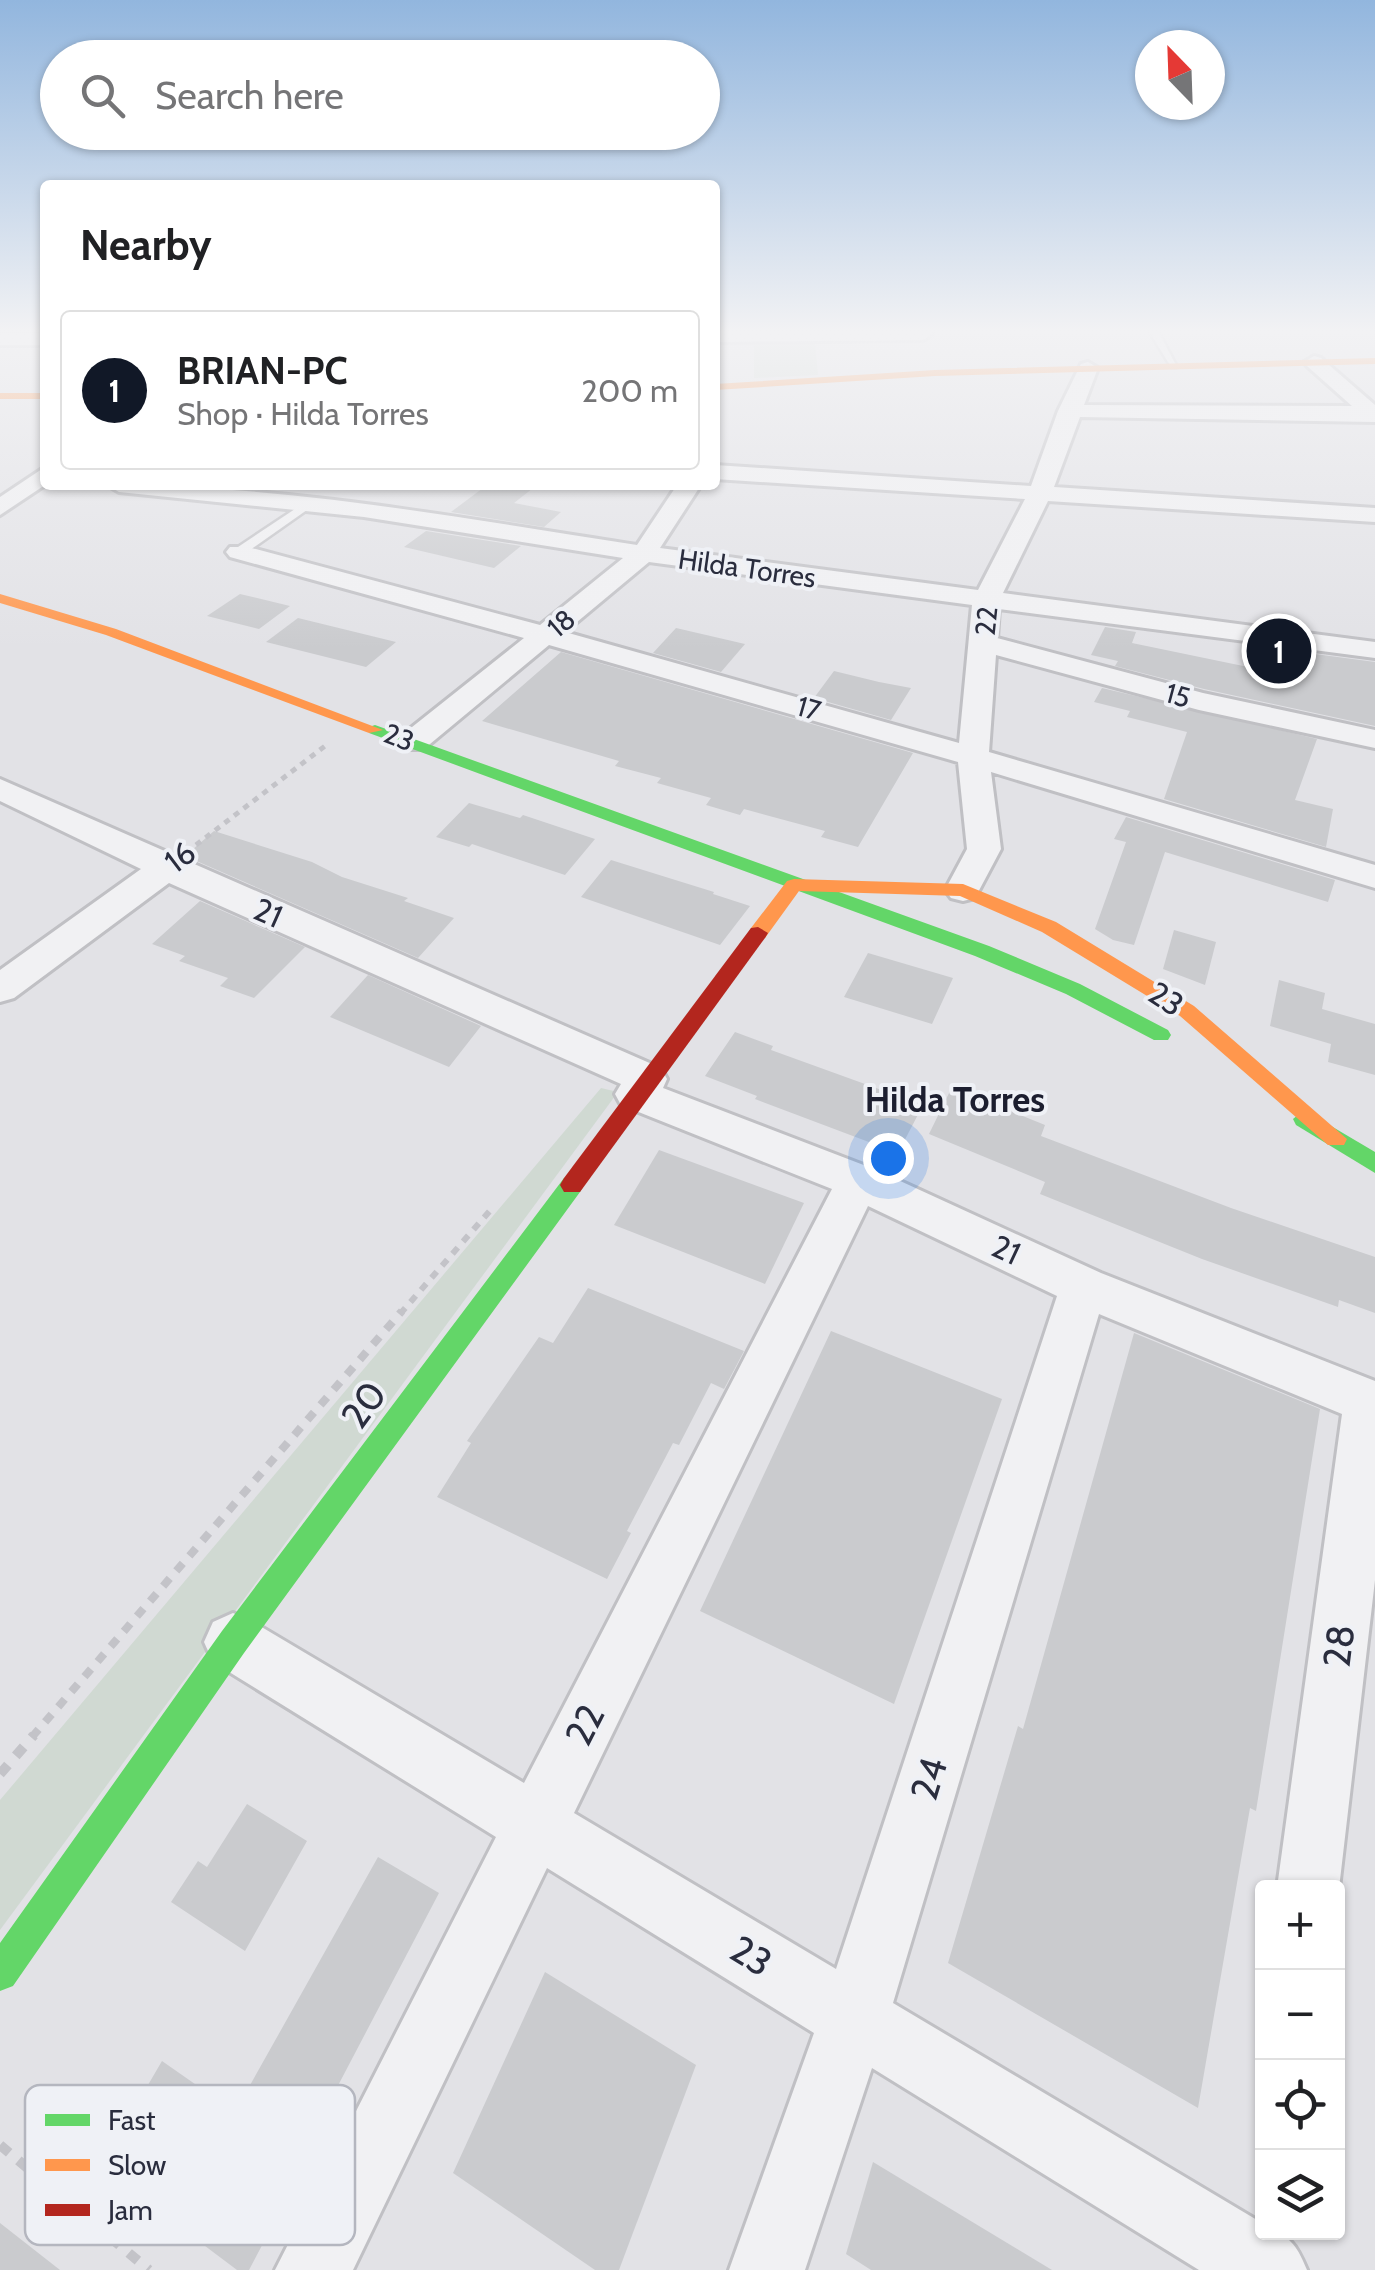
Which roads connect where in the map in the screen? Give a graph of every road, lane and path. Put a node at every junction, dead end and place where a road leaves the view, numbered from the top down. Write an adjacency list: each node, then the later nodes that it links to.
1 (1060, 437): 8 (street, 22)
2 (720, 472): 8 (street)
3 (14, 474): 4 (street)
4 (40, 476)
5 (40, 479): 11 (street)
6 (166, 490): 10 (street, Hilda Torres)
7 (686, 490): 14 (street, 18)
8 (1041, 491): 12 (street); 16 (street, 22)
9 (370, 498): 10 (street, Hilda Torres); 14 (street, Hilda Torres)
10 (308, 505): 13 (lane)
11 (0, 508)
12 (1375, 515)
13 (239, 552): 17 (street, 17)
14 (644, 554): 16 (street, Hilda Torres); 17 (street, 18)
15 (0, 598): 20 (street, 23)
16 (986, 600): 18 (street, 22); 19 (street, Hilda Torres)
17 (549, 634): 22 (street, 18); 23 (street, 17)
18 (984, 643): 21 (street, 15); 23 (street, 22)
19 (1375, 650)
20 (358, 721): 22 (street, 23); 25 (path, 16)
21 (1375, 739)
22 (413, 742): 27 (street, 23)
23 (973, 754): 26 (street, 17); 28 (street, 22)
24 (0, 789): 25 (street, 21)
25 (166, 868): 29 (street, 16); 32 (street, 21)
26 (1375, 878)
27 (794, 885): 28 (street, 23); 30 (street, 23); 32 (street, 20)
28 (963, 890): 33 (street, 23)
29 (0, 989)
30 (1182, 1047)
31 (1216, 1066): 33 (street, 23)
32 (642, 1087): 35 (street, 21); 39 (street, 20)
33 (1336, 1139): 34 (street, 23)
34 (1375, 1164)
35 (858, 1181): 37 (street, 21); 41 (street, 22)
36 (498, 1201): 40 (path)
37 (1084, 1286): 38 (street, 21); 44 (street, 24)
38 (1372, 1404): 42 (street, 28)
39 (233, 1642): 41 (street, 23); 43 (street, 20)
40 (0, 1774)
41 (534, 1826): 44 (street, 23); 47 (street, 22)
42 (1310, 1880)
43 (1, 1972)
44 (854, 2018): 50 (street, 23); 53 (street, 24)
45 (0, 2145): 46 (path)
46 (25, 2166)
47 (355, 2186)
48 (119, 2245): 51 (path)
49 (325, 2245): 52 (street, 22)
50 (1264, 2260)
51 (149, 2270)
52 (313, 2270)
53 (766, 2270)

